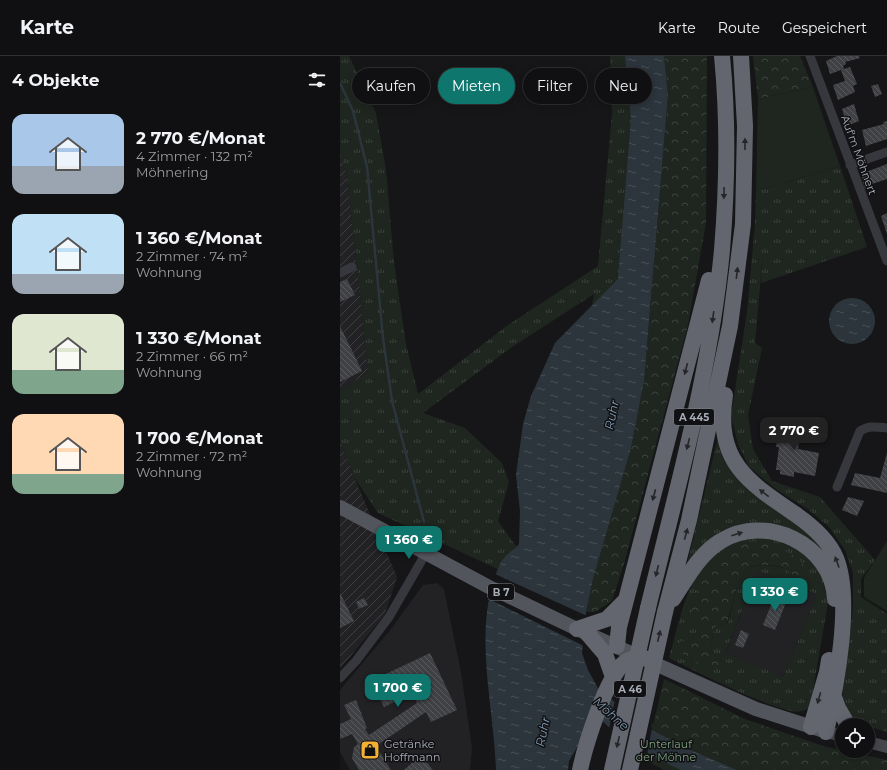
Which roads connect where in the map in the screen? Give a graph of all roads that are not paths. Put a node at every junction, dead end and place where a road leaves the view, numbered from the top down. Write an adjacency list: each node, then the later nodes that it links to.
1 (722, 56): 6 (highway, A 445, one-way to 6)
2 (741, 56): 10 (highway, A 445, one-way to 2)
3 (811, 57): 5 (street, Auf'm Möhnert)
4 (887, 152): 5 (street)
5 (850, 165): 7 (street, Auf'm Möhnert)
6 (724, 222): 15 (highway, one-way to 15); 16 (highway, A 445, one-way to 16)
7 (887, 261)
8 (352, 267): 9 (street)
9 (340, 273)
10 (730, 326): 17 (highway, A 445, one-way to 10); 23 (highway, one-way to 10)
11 (887, 428): 12 (street)
12 (837, 487)
13 (340, 507): 14 (main road, B 7)
14 (426, 553): 18 (main road, B 7); 22 (street)
15 (626, 600): 18 (highway); 19 (highway)
16 (648, 608): 30 (highway, A 46, one-way to 30, bridge)
17 (665, 612): 25 (highway, one-way to 25); 31 (highway, A 46, one-way to 17, bridge)
18 (591, 637): 19 (main road, B 7); 21 (highway)
19 (617, 646): 20 (main road, B 7)
20 (644, 658): 21 (highway); 25 (main road, B 7)
21 (614, 670): 29 (highway)
22 (340, 678)
23 (834, 697): 24 (highway); 25 (highway)
24 (844, 718)
25 (818, 729): 26 (main road)
26 (835, 734)
27 (875, 744): 28 (main road)
28 (887, 747)
29 (580, 770)
30 (612, 770)
31 (630, 770)

